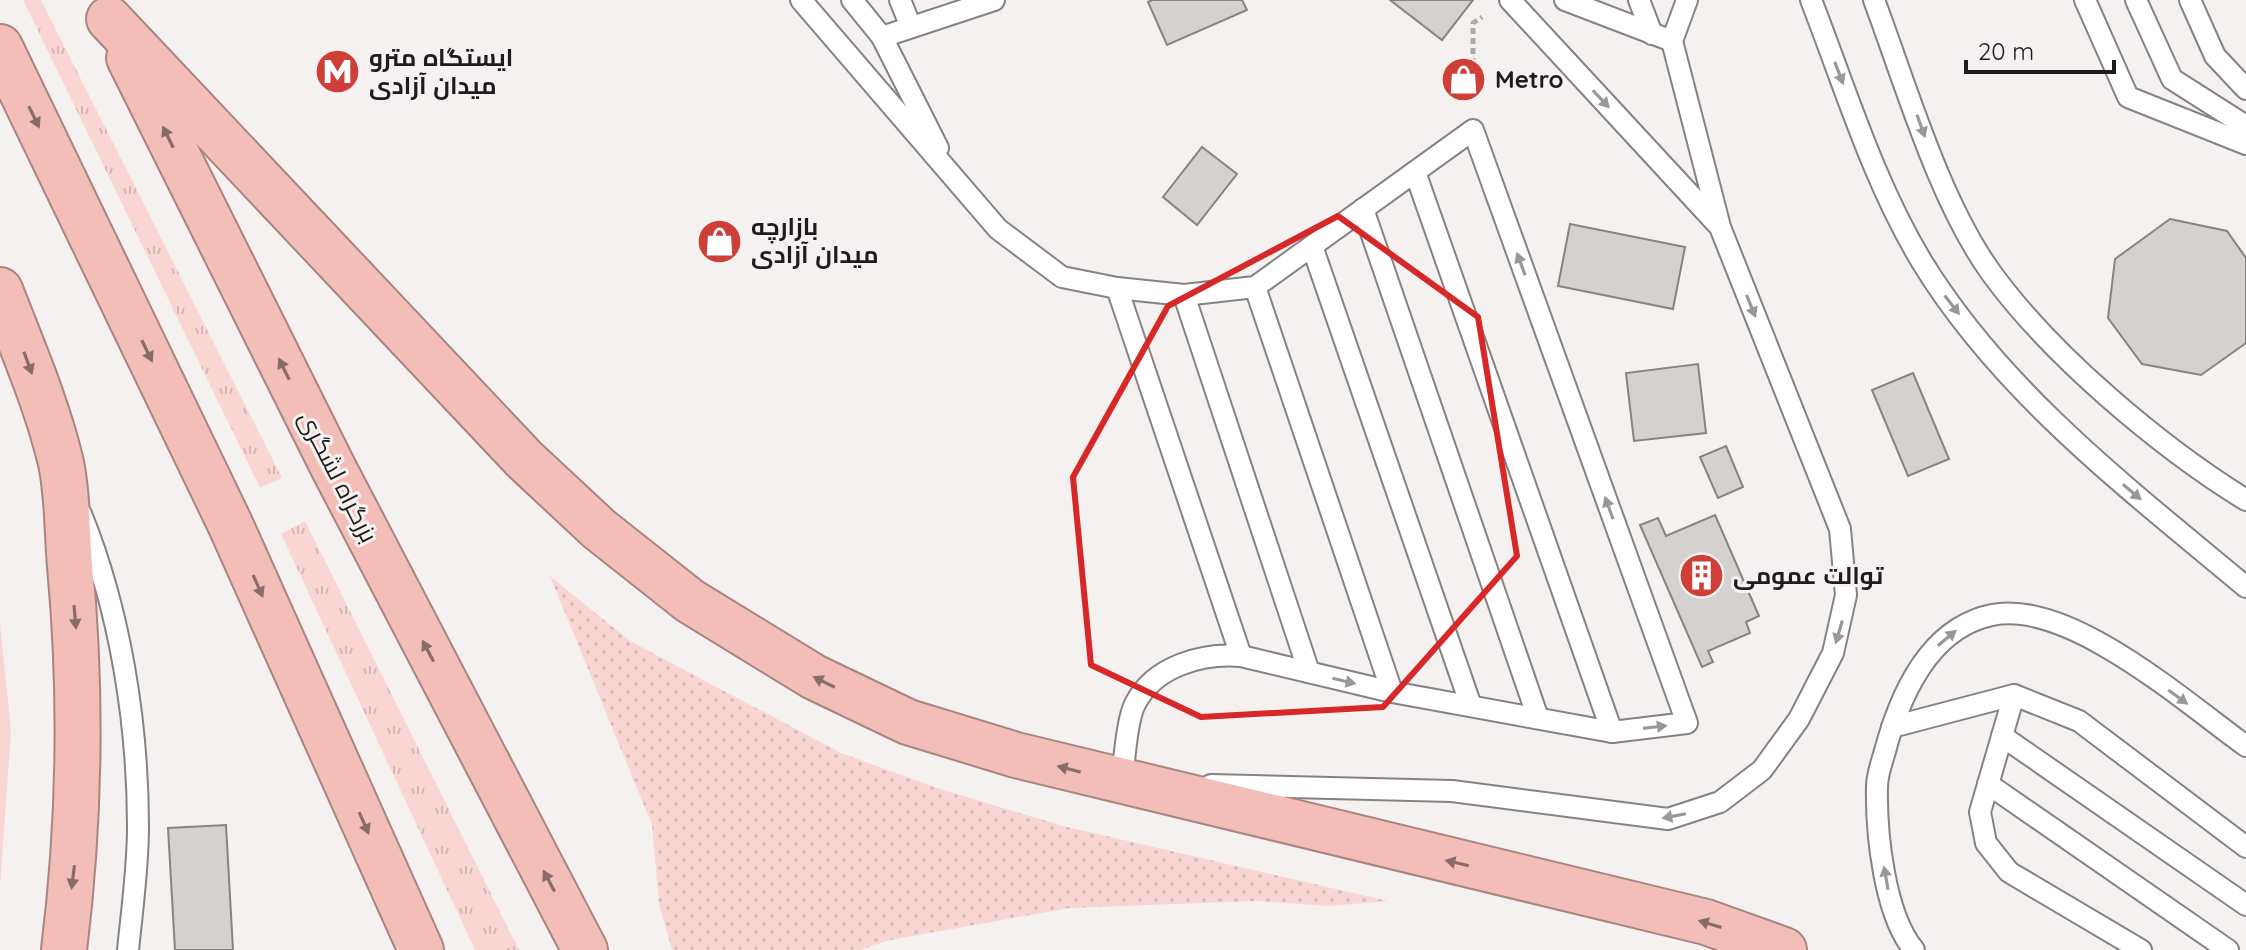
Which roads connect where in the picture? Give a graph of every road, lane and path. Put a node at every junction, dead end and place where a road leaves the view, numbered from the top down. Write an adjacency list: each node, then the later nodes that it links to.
1 (801, 0): 27 (lane)
2 (852, 0): 19 (lane)
3 (900, 0): 17 (lane)
4 (994, 0): 14 (lane)
5 (1510, 0): 29 (lane, one-way to 29)
6 (1639, 0): 18 (lane)
7 (1687, 0): 20 (lane)
8 (1811, 0): 37 (lane, one-way to 37)
9 (1874, 0): 36 (lane, one-way to 36)
10 (2085, 0): 25 (lane)
11 (2136, 0): 23 (lane)
12 (2190, 0): 22 (lane)
13 (1577, 2): 18 (lane)
14 (961, 5): 17 (lane)
15 (105, 9): 48 (highway, one-way to 15); 55 (highway, بزرگراه لشگری, one-way to 15)
16 (1473, 23): 24 (path)
17 (911, 27): 19 (lane)
18 (1652, 34): 20 (lane)
19 (882, 37): 27 (lane)
20 (1672, 41): 29 (lane)
21 (0, 47): 54 (highway, one-way to 54)
22 (2246, 89)
23 (2246, 126)
24 (1473, 130): 26 (lane); 45 (lane, one-way to 24)
25 (2246, 144)
26 (1415, 172): 28 (lane); 45 (lane)
27 (951, 173): 32 (lane)
28 (1363, 209): 30 (lane); 43 (lane)
29 (1720, 227): 48 (lane, one-way to 48)
30 (1312, 246): 31 (lane); 42 (lane)
31 (1255, 287): 34 (lane); 40 (lane)
32 (1117, 288): 34 (lane); 38 (lane)
33 (0, 290): 35 (highway, one-way to 35)
34 (1184, 295): 39 (lane)
35 (61, 466): 52 (highway, one-way to 52); 53 (lane)
36 (2246, 500)
37 (2246, 587)
38 (1241, 656): 39 (lane); 48 (lane)
39 (1309, 672): 40 (lane, one-way to 40)
40 (1392, 692): 42 (lane)
41 (2014, 695): 44 (lane); 46 (lane); 50 (lane)
42 (1471, 706): 43 (lane)
43 (1538, 718): 45 (lane)
44 (1892, 727): 47 (lane, one-way to 47); 57 (lane, one-way to 44)
45 (1612, 732)
46 (2002, 736): 49 (lane); 51 (lane)
47 (2246, 746)
48 (1122, 783): 56 (highway, one-way to 48)
49 (1988, 784): 58 (lane); 59 (lane)
50 (2246, 847)
51 (2246, 905)
52 (64, 950)
53 (128, 950)
54 (421, 950)
55 (585, 950)
56 (1784, 950)
57 (1914, 950)
58 (2141, 950)
59 (2228, 950)

